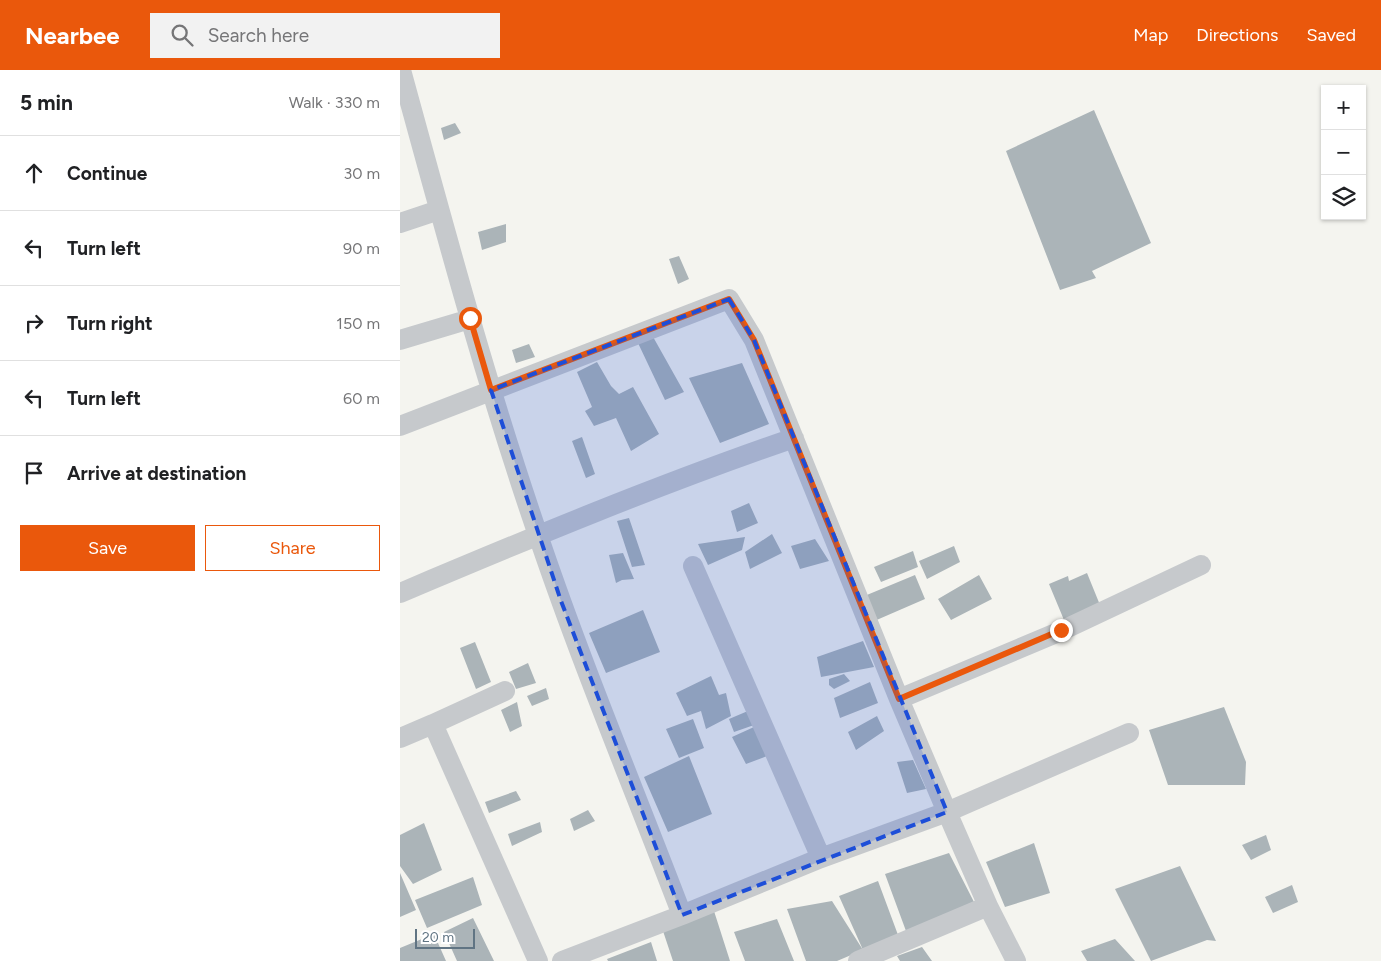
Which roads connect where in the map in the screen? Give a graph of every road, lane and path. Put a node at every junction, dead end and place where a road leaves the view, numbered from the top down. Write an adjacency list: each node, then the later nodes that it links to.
1 (401, 70): 2 (street)
2 (404, 100): 3 (street)
3 (439, 210): 4 (street); 5 (street)
4 (400, 223)
5 (470, 318): 6 (street); 7 (street)
6 (400, 340)
7 (491, 390): 8 (street); 9 (street); 10 (street)
8 (400, 426)
9 (794, 438): 10 (street); 15 (street)
10 (538, 535): 13 (street); 22 (street)
11 (1201, 565): 15 (street)
12 (693, 566): 20 (street)
13 (400, 593)
14 (505, 691): 16 (street)
15 (899, 699): 19 (street)
16 (433, 724): 18 (street); 23 (street)
17 (1129, 732): 19 (street)
18 (400, 738)
19 (947, 812): 20 (street); 21 (street)
20 (821, 858): 22 (street)
21 (988, 906): 25 (street); 26 (street)
22 (682, 915): 24 (street)
23 (538, 961)
24 (562, 961)
25 (858, 961)
26 (1016, 961)

